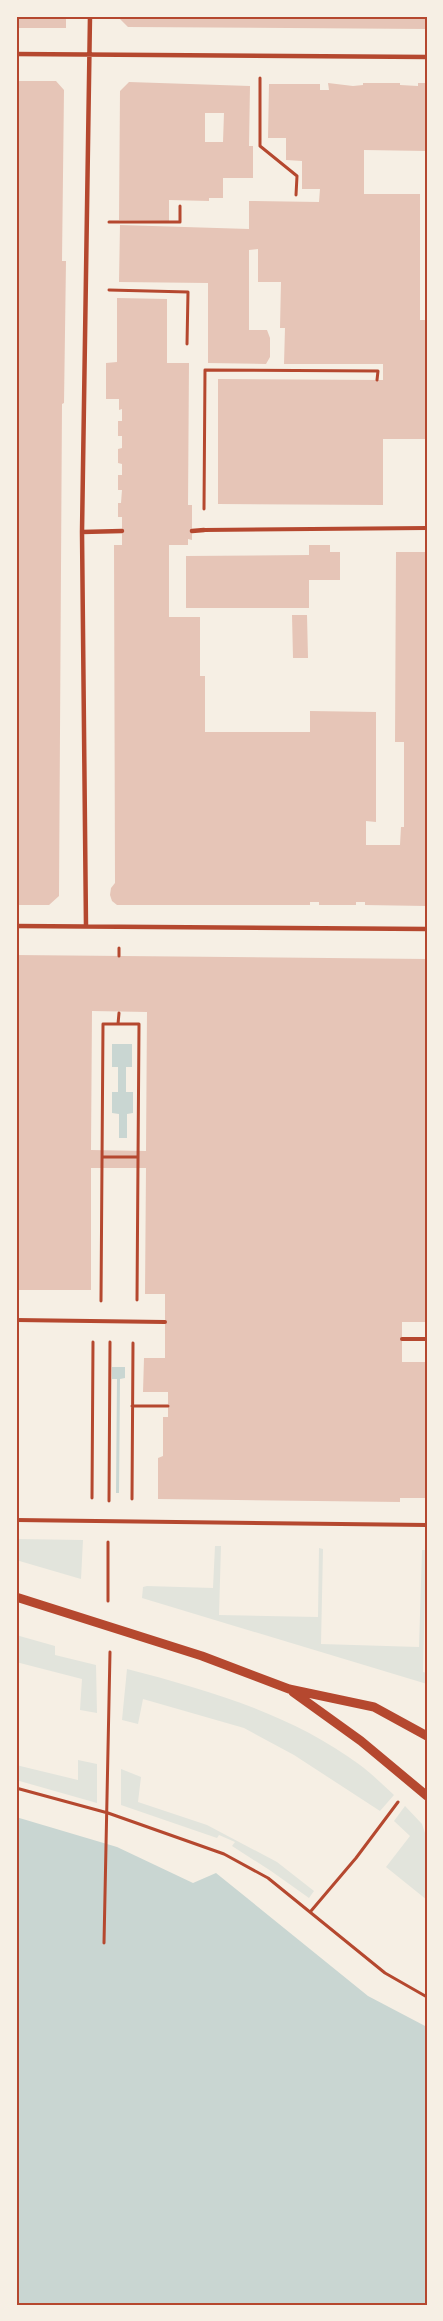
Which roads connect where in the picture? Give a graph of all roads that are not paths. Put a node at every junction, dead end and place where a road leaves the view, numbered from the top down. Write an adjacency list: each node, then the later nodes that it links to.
1 (90, 16): 3 (street)
2 (16, 54): 3 (street)
3 (89, 54): 4 (street); 9 (street)
4 (427, 56)
5 (427, 528): 7 (lane)
6 (192, 530): 7 (street)
7 (204, 530)
8 (122, 531): 9 (street)
9 (82, 532): 11 (street)
10 (16, 926): 11 (street)
11 (86, 926): 12 (street)
12 (427, 929)
13 (16, 1320): 14 (lane)
14 (165, 1322)
15 (402, 1339): 16 (lane)
16 (427, 1339)
17 (16, 1520): 18 (lane)
18 (427, 1525)
19 (16, 1597): 21 (street)
20 (16, 1602): 21 (street)
21 (43, 1607): 22 (street)
22 (289, 1689): 23 (street); 24 (street)
23 (427, 1736)
24 (427, 1796)

